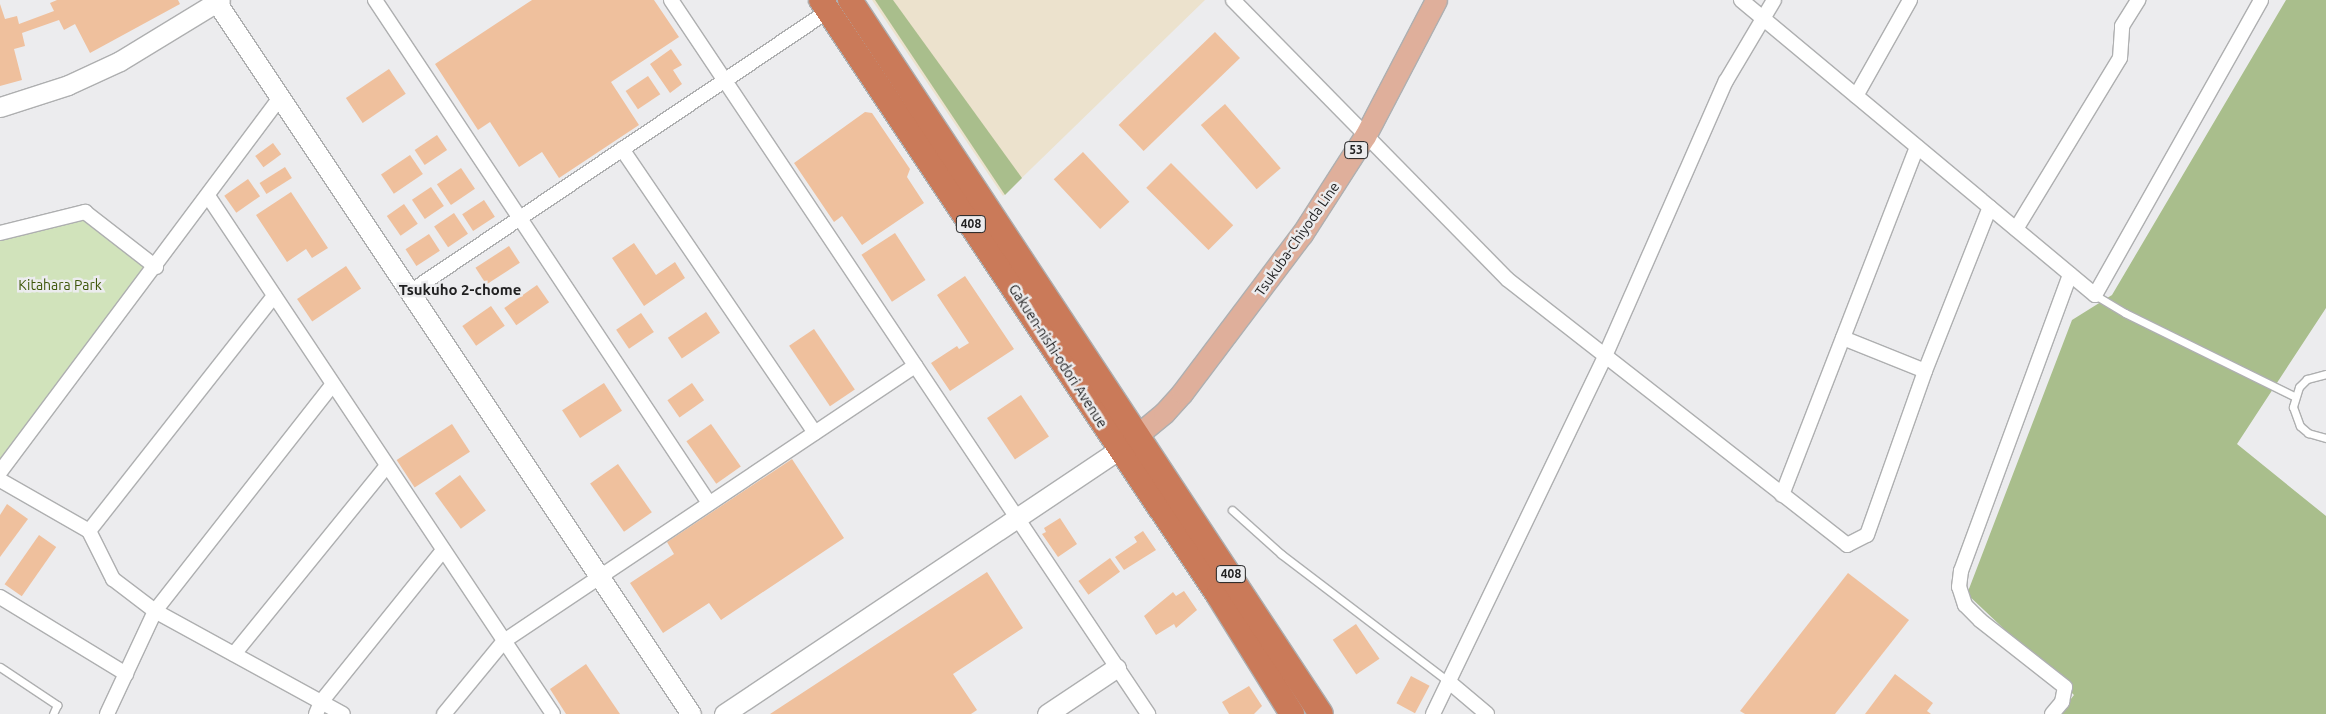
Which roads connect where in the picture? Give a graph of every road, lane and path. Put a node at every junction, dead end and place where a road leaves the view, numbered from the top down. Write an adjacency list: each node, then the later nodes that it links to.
1 (375, 0): 23 (street)
2 (671, 0): 14 (street)
3 (850, 0): 39 (highway, Gakuen-nishi-odori Avenue / 408)
4 (1234, 0): 18 (street)
5 (1436, 0): 18 (main road, Tsukuba-Chiyoda Line / 53)
6 (1741, 0): 13 (street)
7 (1774, 0): 13 (street)
8 (1910, 0): 15 (street)
9 (2138, 0): 24 (street)
10 (2261, 0): 29 (street)
11 (217, 1): 16 (street); 17 (street)
12 (825, 6): 14 (street); 41 (highway, Gakuen-nishi-odori Avenue / 408)
13 (1761, 20): 15 (street); 32 (street)
14 (725, 81): 20 (street); 33 (street)
15 (1856, 96): 19 (street)
16 (280, 98): 21 (street); 28 (street)
17 (0, 107)
18 (1365, 136): 32 (street); 39 (main road, Tsukuba-Chiyoda Line / 53)
19 (1917, 147): 22 (street); 31 (street)
20 (622, 149): 23 (street); 38 (street)
21 (208, 196): 26 (street); 30 (street)
22 (1990, 207): 24 (street); 34 (street)
23 (520, 218): 28 (street); 46 (street)
24 (2016, 229): 27 (street)
25 (0, 234): 26 (street)
26 (156, 267): 43 (street)
27 (2070, 274): 29 (street); 74 (street)
28 (410, 292): 51 (street)
29 (2095, 295): 37 (lane)
30 (274, 296): 36 (street); 49 (street)
31 (1844, 338): 34 (street); 45 (street)
32 (1605, 356): 45 (street); 59 (street)
33 (915, 366): 38 (street); 48 (street)
34 (1925, 371): 45 (street)
35 (2326, 374): 37 (lane)
36 (333, 384): 42 (street); 53 (street)
37 (2294, 396): 40 (lane)
38 (815, 433): 46 (street)
39 (1139, 435): 41 (main road, Tsukuba-Chiyoda Line / 53); 71 (highway, Gakuen-nishi-odori Avenue / 408)
40 (2326, 438)
41 (1120, 449): 48 (street); 70 (highway, Gakuen-nishi-odori Avenue / 408)
42 (387, 466): 50 (street); 55 (street)
43 (0, 472)
44 (0, 480): 49 (street)
45 (1782, 496)
46 (709, 504): 51 (street)
47 (1232, 510): 59 (lane)
48 (1016, 518): 57 (street); 67 (street)
49 (89, 531): 53 (street)
50 (443, 550): 54 (street); 60 (street)
51 (600, 576): 54 (street); 66 (street)
52 (0, 597): 58 (street)
53 (155, 611): 55 (street); 58 (street)
54 (504, 641): 64 (street); 65 (street)
55 (234, 654): 60 (street)
56 (0, 667): 61 (lane)
57 (1116, 668): 68 (street); 69 (street)
58 (126, 674): 62 (street)
59 (1448, 681): 72 (street); 73 (street)
60 (318, 708): 63 (street)
61 (53, 714)
62 (107, 714)
63 (343, 714)
64 (444, 714)
65 (553, 714)
66 (691, 714)
67 (724, 714)
68 (1047, 714)
69 (1148, 714)
70 (1292, 714)
71 (1321, 714)
72 (1433, 714)
73 (1487, 714)
74 (2052, 714)

